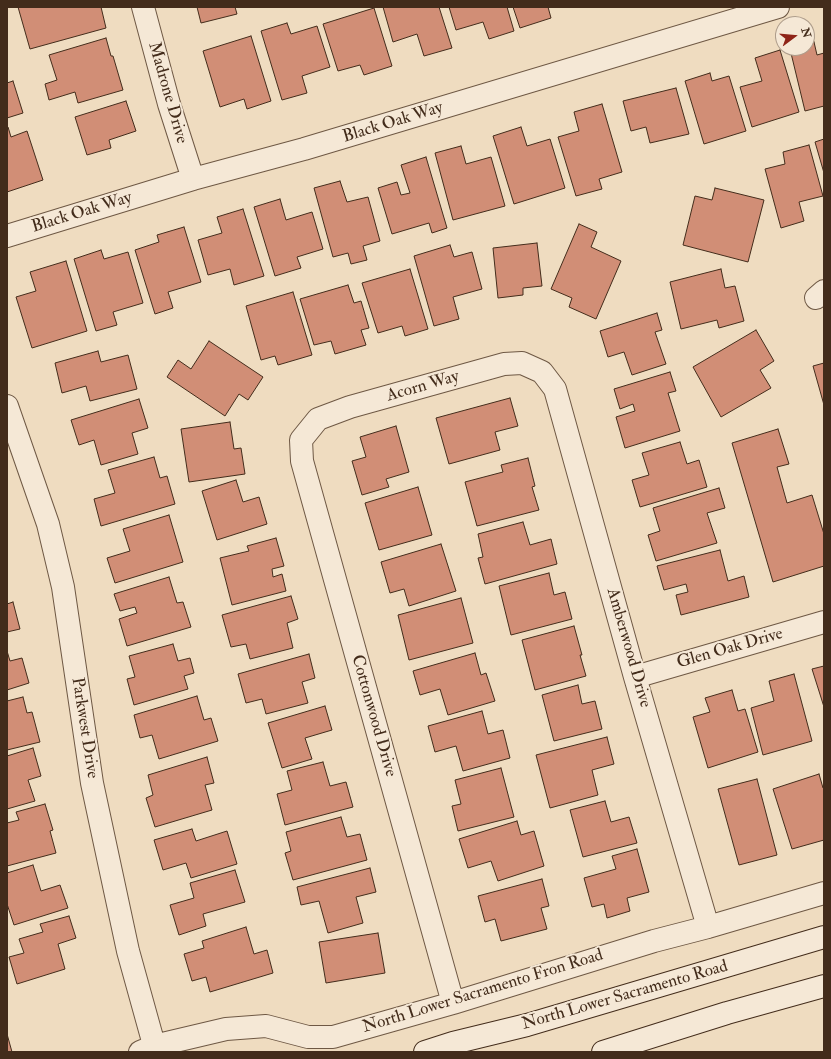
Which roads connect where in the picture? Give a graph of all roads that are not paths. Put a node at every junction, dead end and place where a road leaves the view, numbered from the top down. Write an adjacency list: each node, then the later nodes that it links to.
1 (143, 7): 3 (street, Madrone Drive)
2 (778, 7): 3 (street, Black Oak Way)
3 (193, 179): 4 (street, Black Oak Way)
4 (7, 236)
5 (542, 372): 7 (street, Acorn Way); 9 (street, Amberwood Drive)
6 (7, 406): 15 (street, Parkwest Drive)
7 (309, 431): 14 (street, Cottonwood Drive)
8 (824, 622): 9 (street, Glen Oak Drive)
9 (636, 677): 11 (street, Amberwood Drive)
10 (824, 893): 11 (street, North Lower Sacramento Fron Road)
11 (708, 927): 14 (street, North Lower Sacramento Fron Road)
12 (824, 937): 16 (street, North Lower Sacramento Road)
13 (824, 986): 17 (street)
14 (453, 1003): 15 (street, North Lower Sacramento Fron Road)
15 (150, 1050)
16 (425, 1052)
17 (603, 1052)

